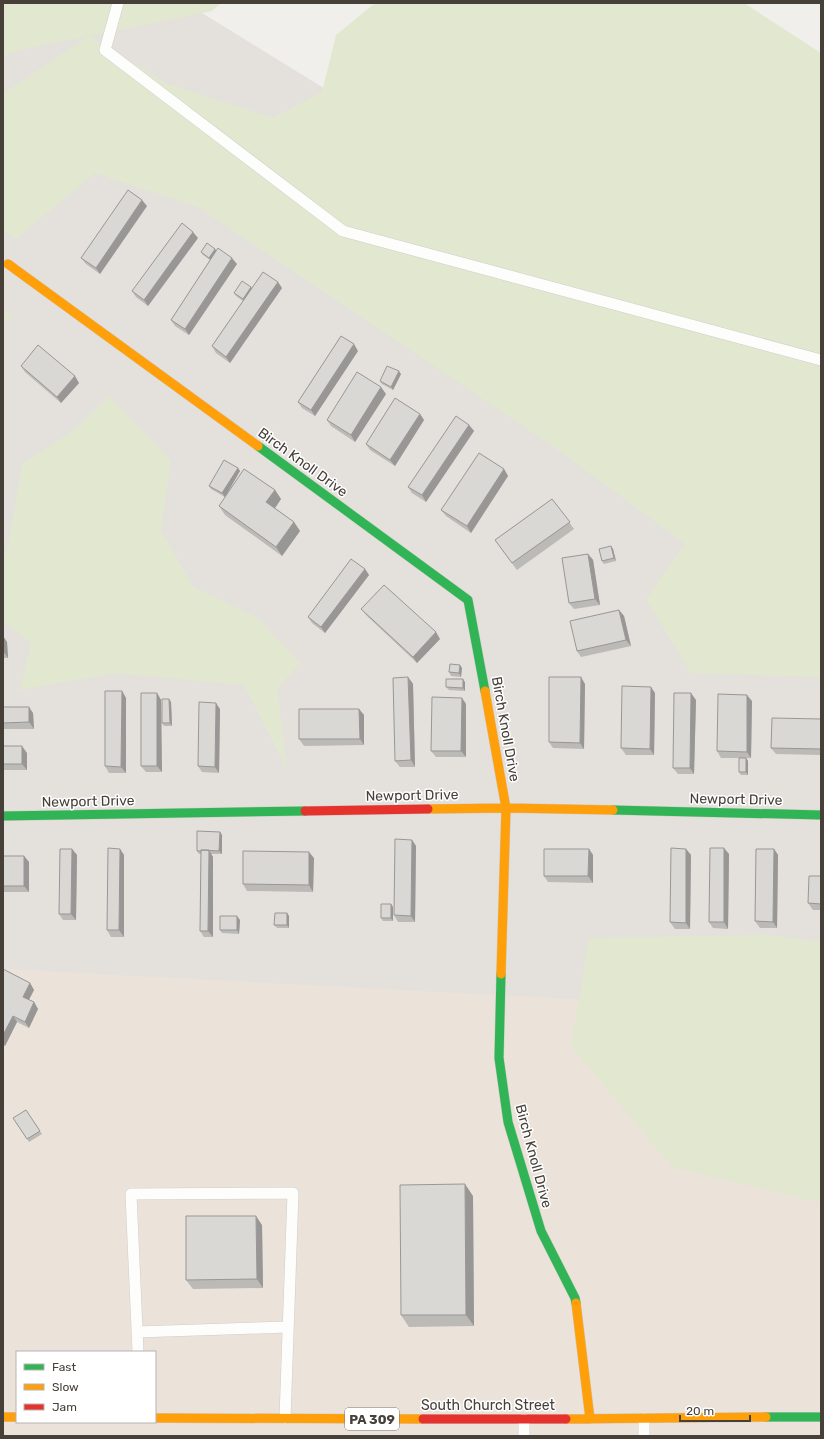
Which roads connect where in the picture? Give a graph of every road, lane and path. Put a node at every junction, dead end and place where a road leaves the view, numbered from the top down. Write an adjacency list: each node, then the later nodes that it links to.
1 (118, 3): 3 (lane)
2 (8, 264): 4 (main road, Birch Knoll Drive)
3 (821, 360)
4 (506, 808): 5 (main road, Newport Drive); 6 (main road, Newport Drive); 16 (main road, Birch Knoll Drive)
5 (3, 816)
6 (821, 816)
7 (288, 1327): 8 (lane); 8 (lane); 14 (lane)
8 (137, 1332): 9 (lane)
9 (138, 1351)
10 (3, 1417): 11 (main road)
11 (16, 1417)
12 (821, 1417): 17 (main road, South Church Street / PA 309)
13 (156, 1418): 14 (main road, South Church Street / PA 309)
14 (285, 1418): 15 (main road, South Church Street / PA 309)
15 (524, 1419): 16 (main road, South Church Street / PA 309); 18 (lane)
16 (590, 1419): 17 (main road, South Church Street / PA 309)
17 (644, 1419): 19 (lane)
18 (524, 1436)
19 (644, 1436)

